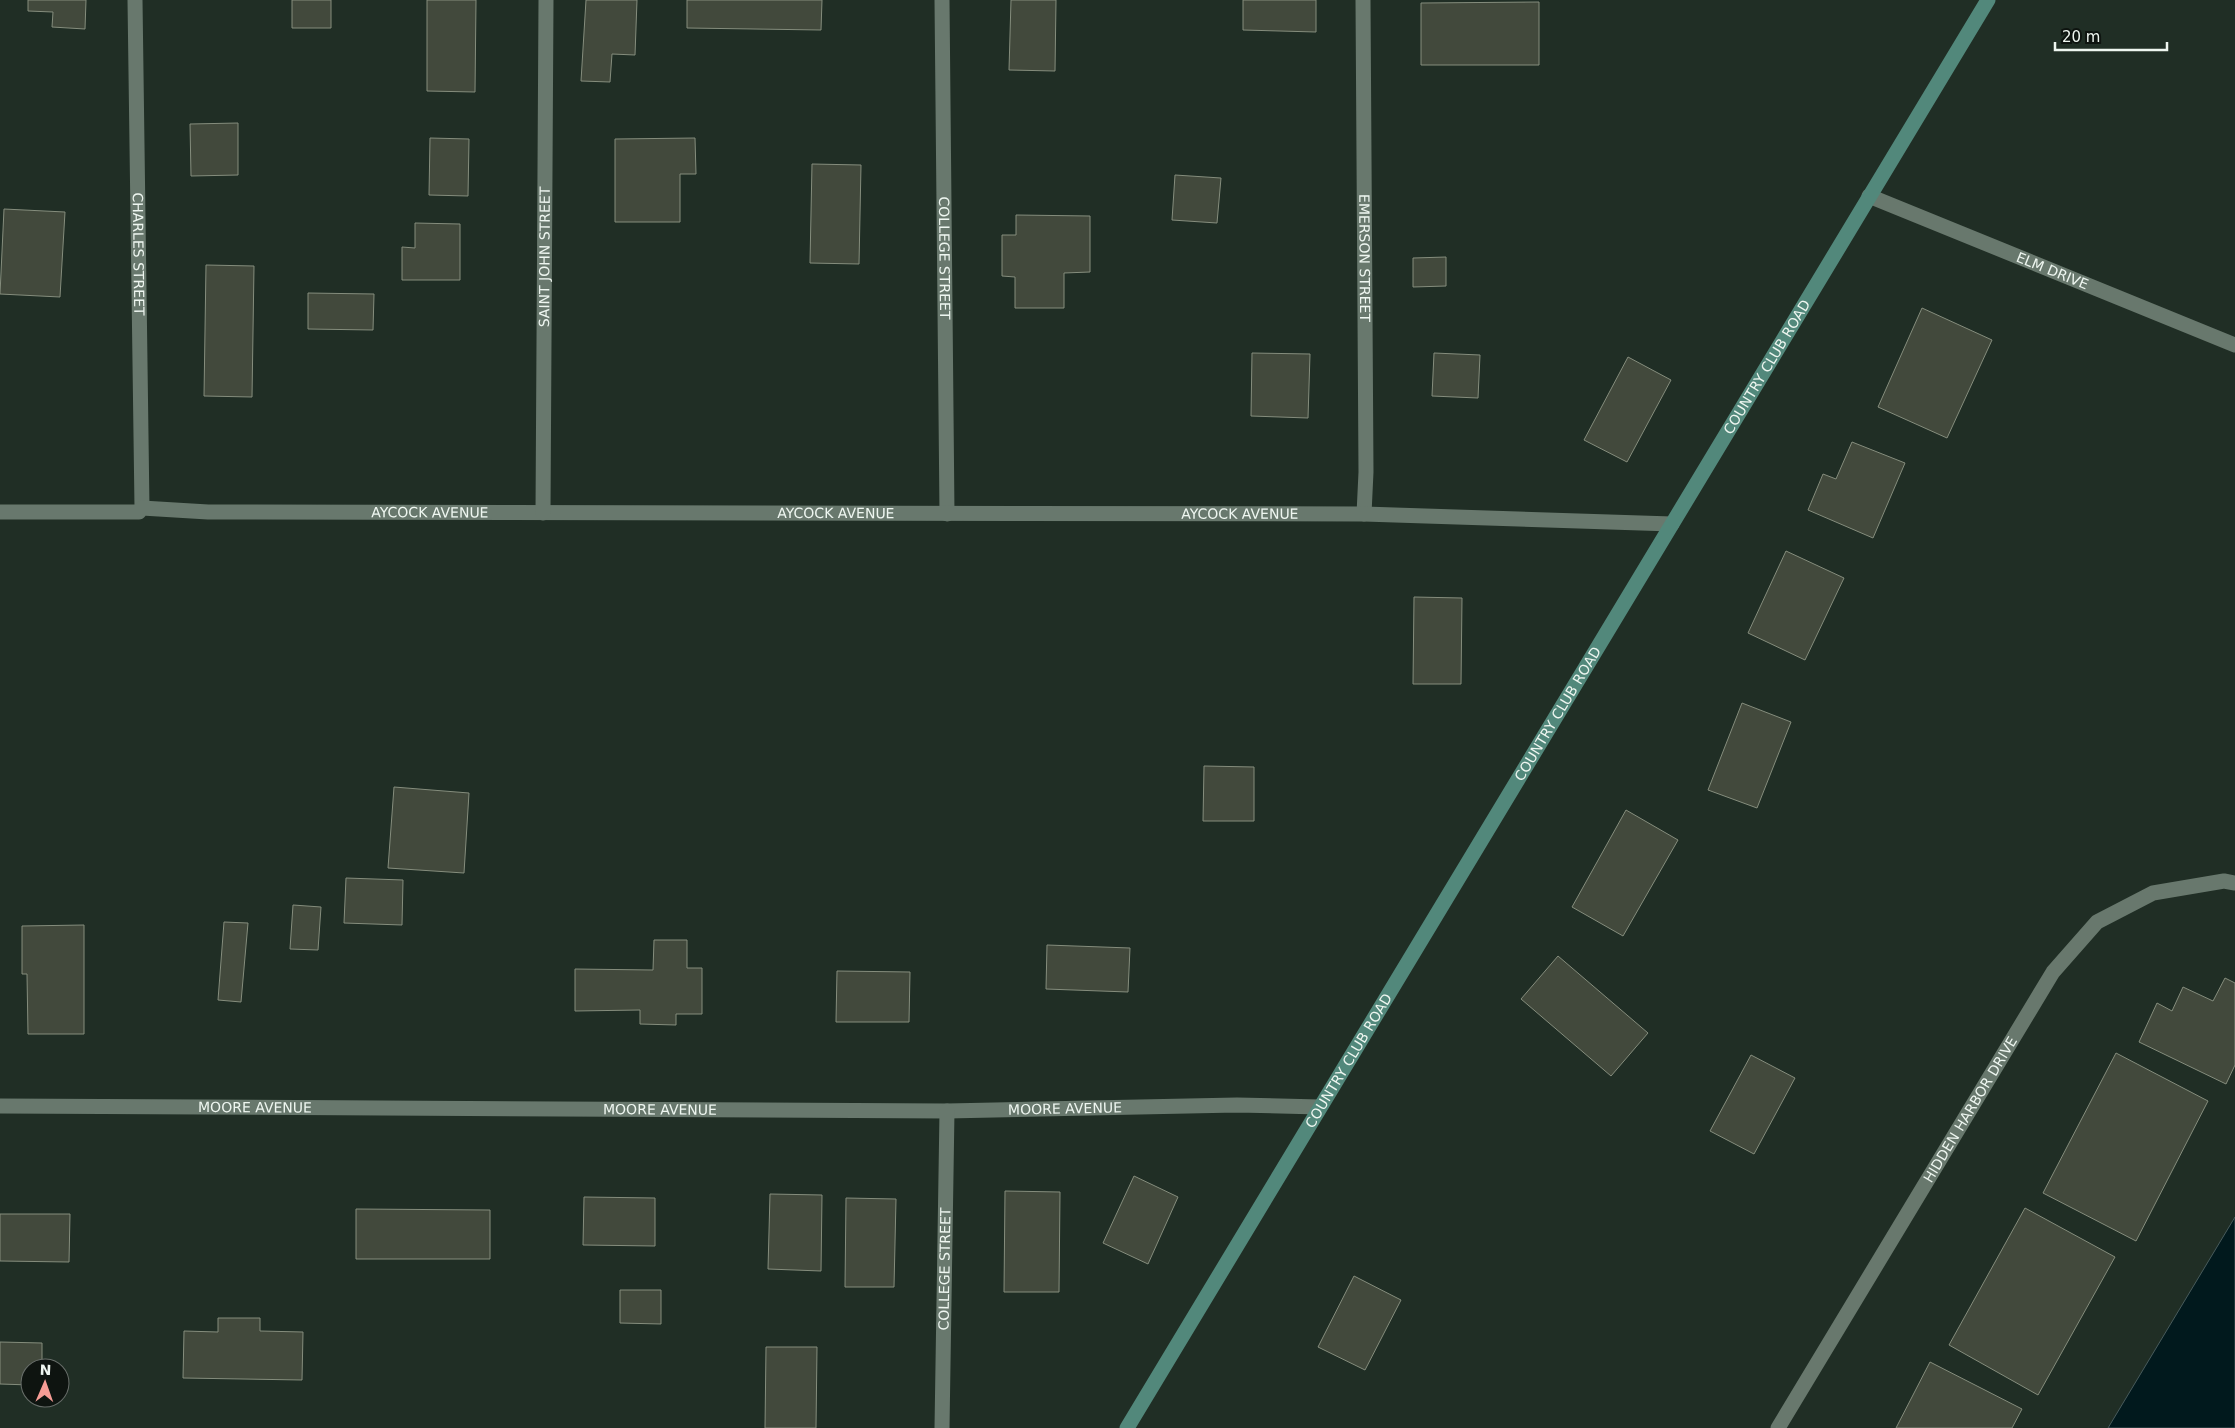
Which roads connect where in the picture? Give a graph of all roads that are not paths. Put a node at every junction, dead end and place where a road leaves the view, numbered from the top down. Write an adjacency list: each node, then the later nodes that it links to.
1 (135, 0): 8 (street, CHARLES STREET)
2 (546, 0): 10 (street, SAINT JOHN STREET)
3 (942, 0): 11 (street, COLLEGE STREET)
4 (1363, 0): 12 (street, EMERSON STREET)
5 (1988, 0): 6 (street, COUNTRY CLUB ROAD)
6 (1869, 196): 7 (street, ELM DRIVE); 13 (street, COUNTRY CLUB ROAD)
7 (2235, 344)
8 (142, 508): 9 (street, AYCOCK AVENUE); 10 (street, AYCOCK AVENUE)
9 (0, 512)
10 (543, 513): 11 (street, AYCOCK AVENUE)
11 (947, 514): 12 (street, AYCOCK AVENUE)
12 (1364, 514): 13 (street, AYCOCK AVENUE)
13 (1672, 524): 16 (street, COUNTRY CLUB ROAD)
14 (2235, 884): 20 (street, HIDDEN HARBOR DRIVE)
15 (0, 1106): 17 (street, MOORE AVENUE)
16 (1320, 1107): 17 (street, MOORE AVENUE); 19 (street, COUNTRY CLUB ROAD)
17 (946, 1110): 18 (street, COLLEGE STREET)
18 (942, 1428)
19 (1127, 1428)
20 (1778, 1428)

